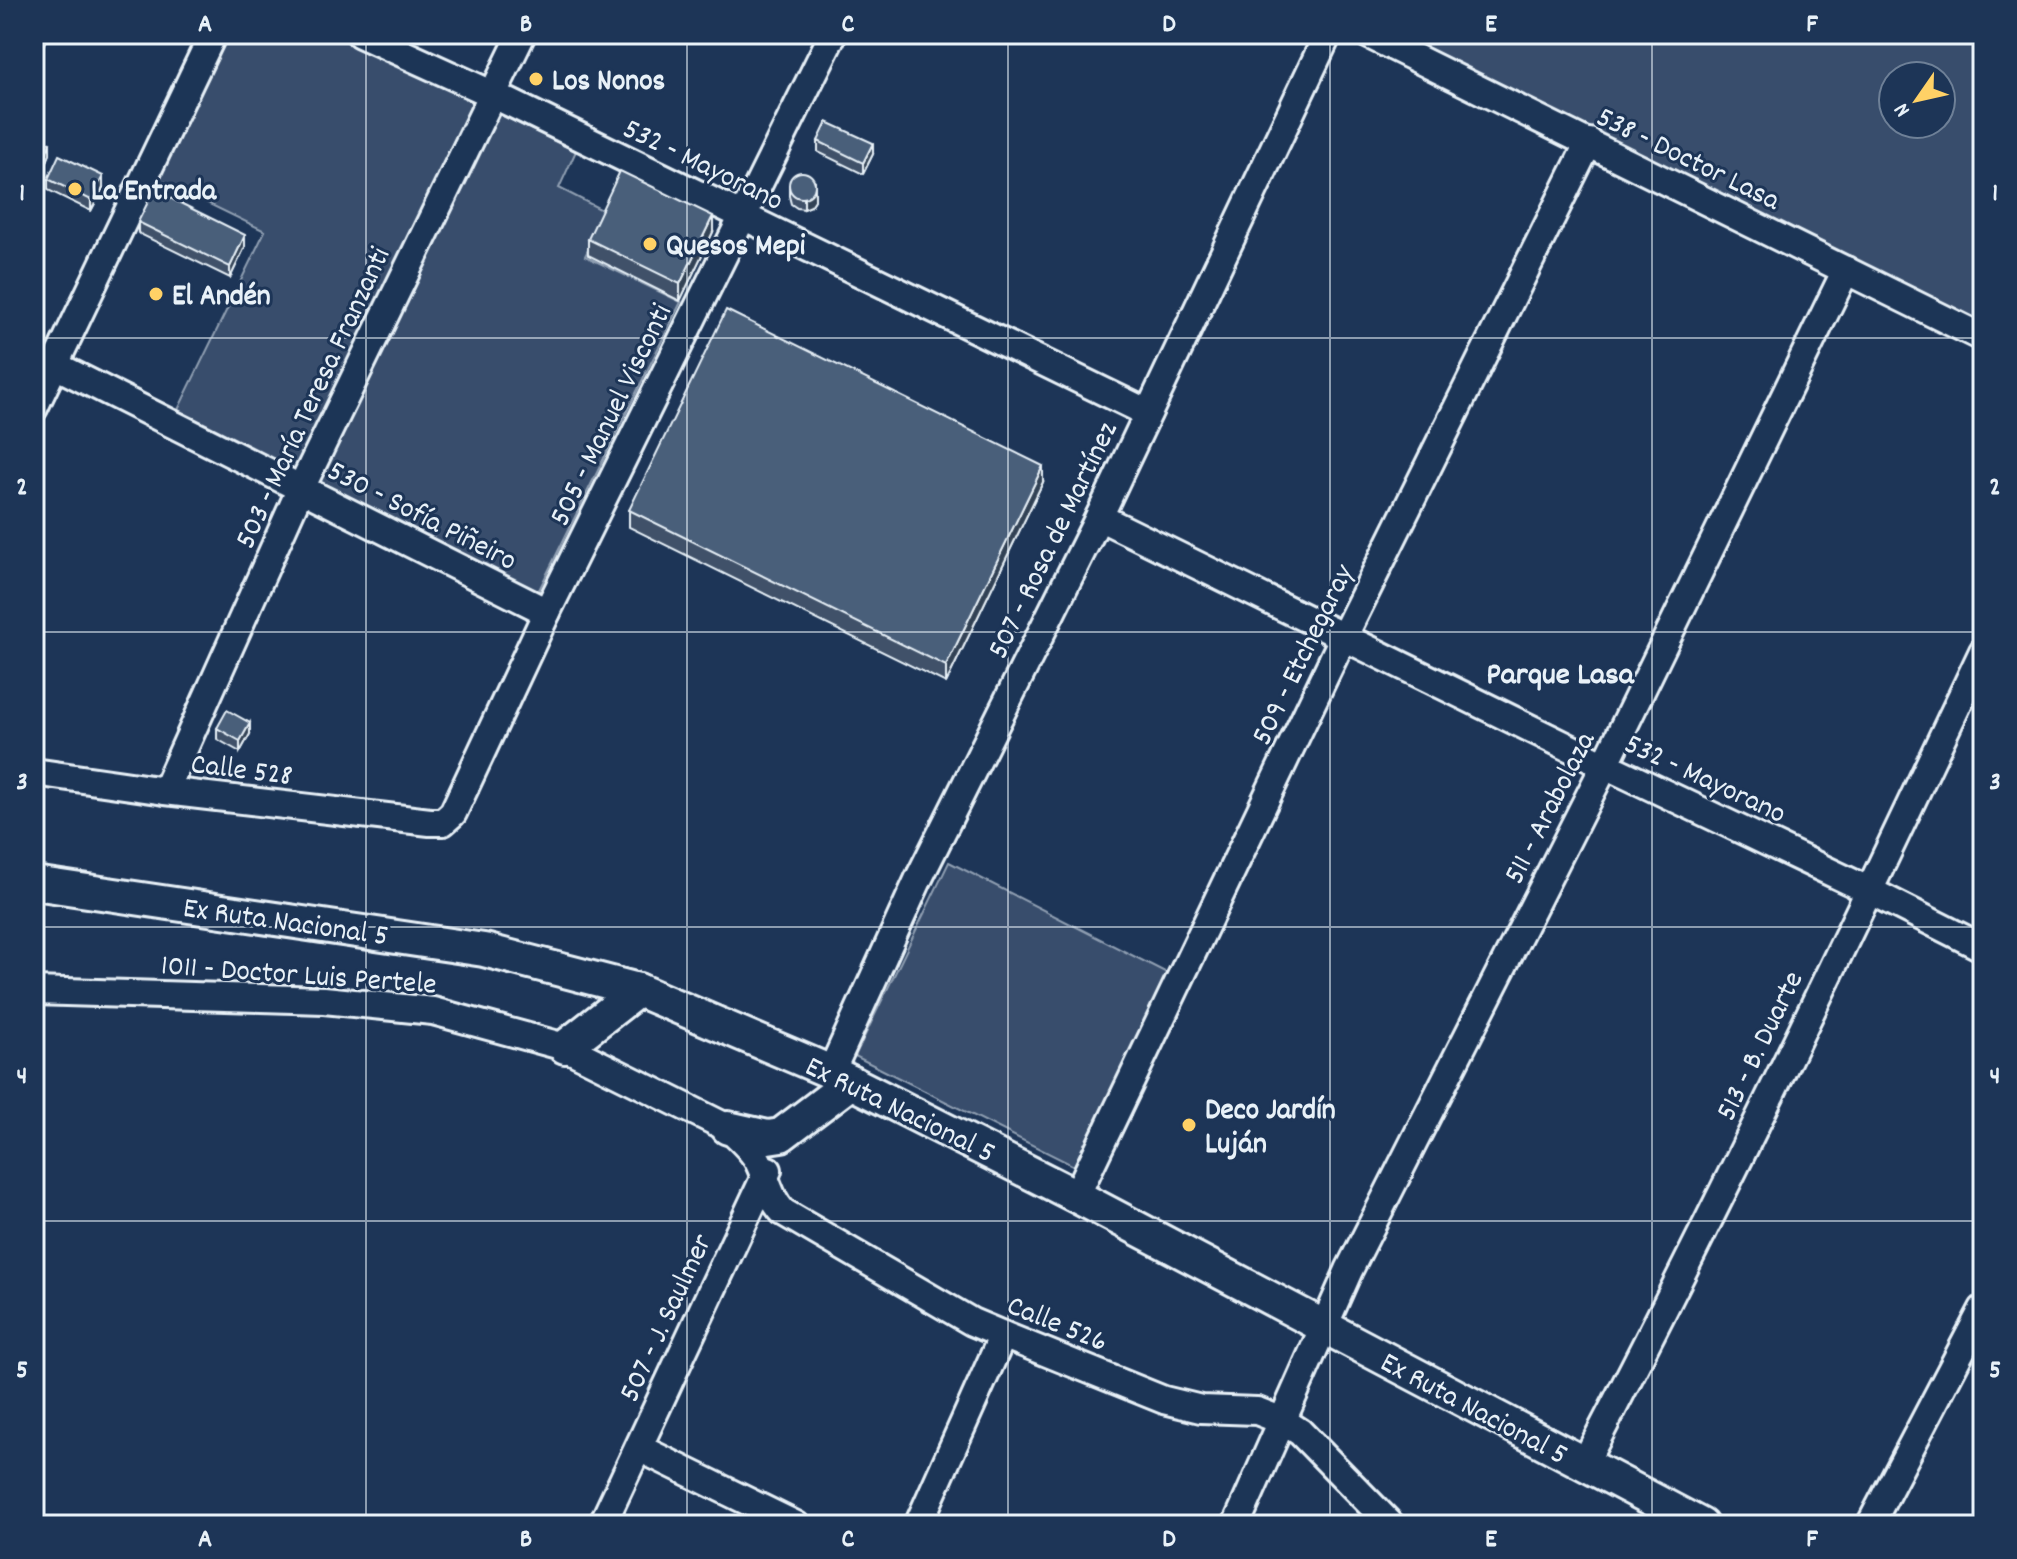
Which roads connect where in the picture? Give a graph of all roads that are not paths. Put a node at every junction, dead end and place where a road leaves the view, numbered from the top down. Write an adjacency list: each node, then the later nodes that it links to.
1 (213, 34): 12 (street)
2 (360, 34): 7 (street, 532 - Mayorano)
3 (522, 34): 7 (street, 503 - María Teresa Franzanti)
4 (833, 34): 9 (street, 505 - Manuel Visconti)
5 (1328, 34): 14 (street, 507 - Rosa de Martínez)
6 (1367, 34): 8 (street, 538 - Doctor Lasa)
7 (492, 94): 9 (street, 532 - Mayorano); 15 (street, 503 - María Teresa Franzanti)
8 (1589, 142): 10 (street, 538 - Doctor Lasa); 18 (street, 509 - Etchegaray)
9 (742, 218): 14 (street, 532 - Mayorano); 17 (street, 505 - Manuel Visconti)
10 (1846, 270): 11 (street, 538 - Doctor Lasa); 20 (street, 511 - Arabolaza)
11 (1983, 338)
12 (55, 365): 13 (street); 15 (street, 530 - Sofía Piñeiro)
13 (34, 408)
14 (1148, 413): 16 (street, 507 - Rosa de Martínez)
15 (301, 488): 17 (street, 530 - Sofía Piñeiro); 22 (street, 503 - María Teresa Franzanti)
16 (1099, 517): 18 (street, 532 - Mayorano); 30 (street, 507 - Rosa de Martínez)
17 (547, 612): 23 (street, 505 - Manuel Visconti)
18 (1343, 638): 20 (street, 532 - Mayorano); 34 (street, 509 - Etchegaray)
19 (1983, 651): 25 (street, 513 - B. Duarte)
20 (1605, 765): 25 (street, 532 - Mayorano); 36 (street, 511 - Arabolaza)
21 (34, 772): 22 (street, Calle 528)
22 (165, 791): 23 (street, Calle 528)
23 (443, 822)
24 (34, 883): 27 (main road, Ex Ruta Nacional 5)
25 (1870, 891): 26 (street, 532 - Mayorano); 40 (street, 513 - B. Duarte)
26 (1983, 948)
27 (638, 990): 29 (main road); 30 (main road, Ex Ruta Nacional 5)
28 (34, 991): 29 (street, 1011 - Doctor Luis Pertele)
29 (565, 1047): 31 (street, 1011 - Doctor Luis Pertele)
30 (841, 1077): 32 (main road); 34 (main road, Ex Ruta Nacional 5)
31 (728, 1128): 32 (main road); 33 (street, Calle 526)
32 (781, 1135): 33 (street, 507 - J. Saulmer)
33 (765, 1179): 37 (street, Calle 526); 39 (street, 507 - J. Saulmer)
34 (1076, 1196): 36 (main road, Ex Ruta Nacional 5)
35 (1983, 1309): 47 (street)
36 (1322, 1327): 38 (street, 511 - Arabolaza); 40 (main road, Ex Ruta Nacional 5)
37 (1003, 1335): 38 (street, Calle 526); 43 (street)
38 (1283, 1421): 44 (street, 511 - Arabolaza); 45 (street, Calle 526)
39 (639, 1448): 41 (street, 507 - J. Saulmer); 42 (street)
40 (1584, 1464): 46 (main road, Ex Ruta Nacional 5)
41 (602, 1525)
42 (796, 1525)
43 (918, 1525)
44 (1236, 1525)
45 (1391, 1525)
46 (1701, 1525)
47 (1870, 1525)

